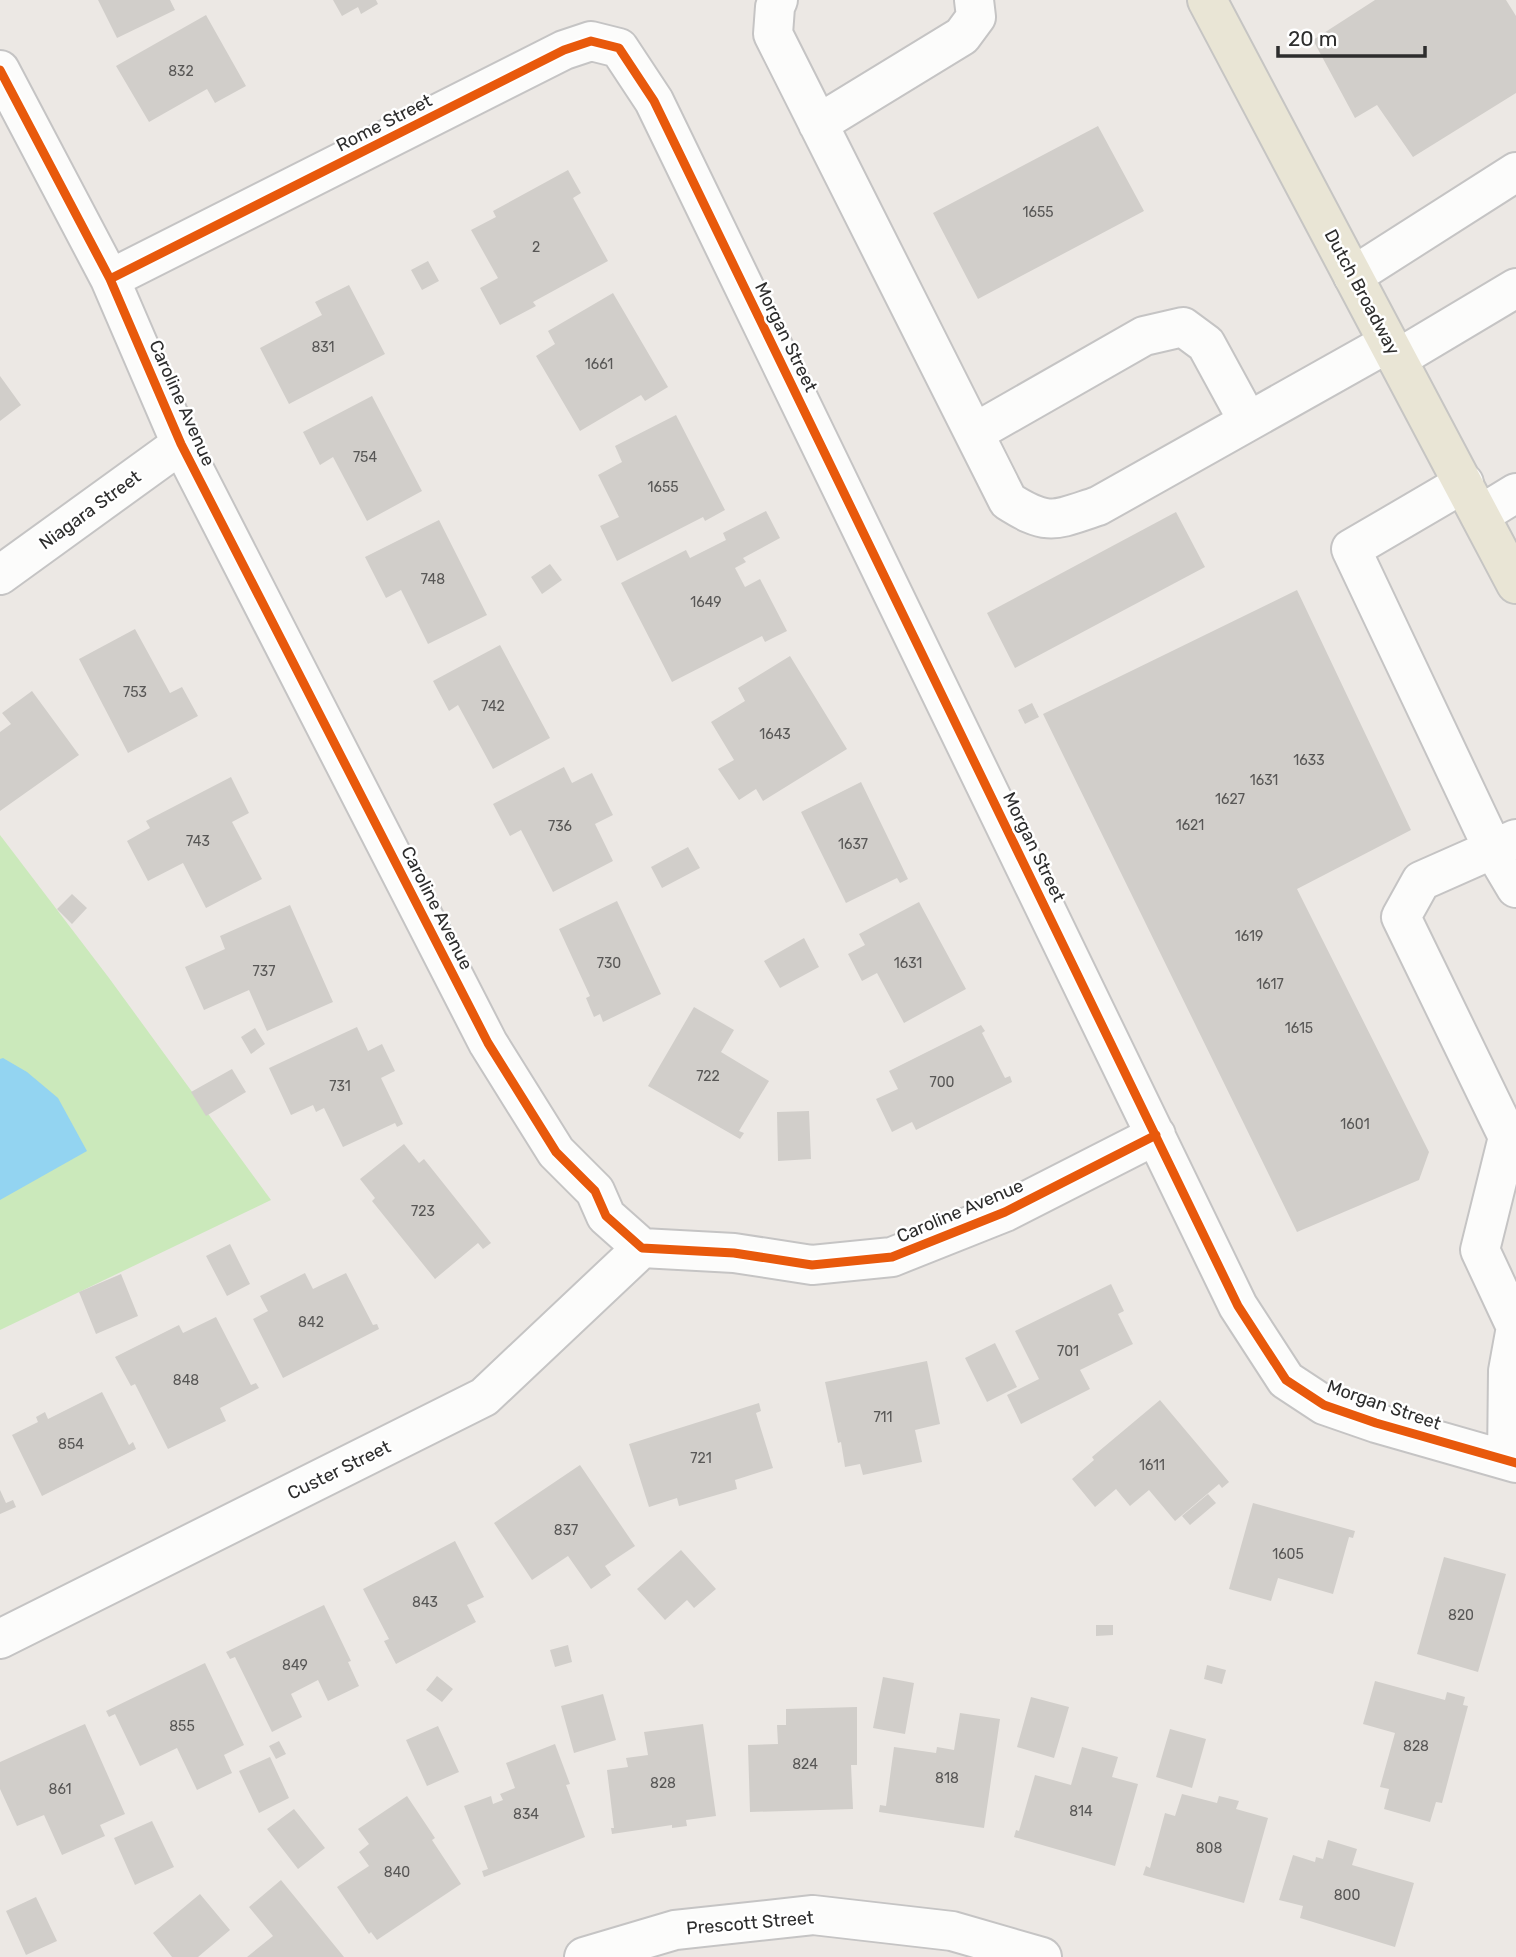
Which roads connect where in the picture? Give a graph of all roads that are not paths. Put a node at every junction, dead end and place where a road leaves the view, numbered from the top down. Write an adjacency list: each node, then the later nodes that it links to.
1 (778, 0): 6 (street)
2 (974, 0): 6 (street)
3 (1210, 1): 8 (main road, Dutch Broadway)
4 (0, 70): 9 (street, Caroline Avenue)
5 (654, 101): 9 (street, Rome Street); 21 (street, Morgan Street)
6 (818, 124): 13 (street)
7 (1516, 172): 8 (street)
8 (1353, 276): 11 (main road, Dutch Broadway)
9 (110, 279): 14 (street, Caroline Avenue)
10 (1516, 288): 11 (street)
11 (1393, 351): 12 (street); 16 (main road, Dutch Broadway)
12 (1248, 421): 13 (street); 13 (street)
13 (974, 433)
14 (181, 444): 17 (street, Niagara Street); 22 (street, Caroline Avenue)
15 (1516, 494): 16 (street)
16 (1472, 499): 18 (main road, Dutch Broadway); 19 (street)
17 (0, 575)
18 (1516, 583)
19 (1505, 845): 20 (street); 23 (street)
20 (1516, 888)
21 (1156, 1135): 22 (street, Caroline Avenue); 24 (street, Morgan Street)
22 (642, 1248): 25 (street, Custer Street)
23 (1516, 1327): 24 (street)
24 (1511, 1461)
25 (0, 1639)
26 (584, 1957): 27 (street, Prescott Street)
27 (1042, 1957)

